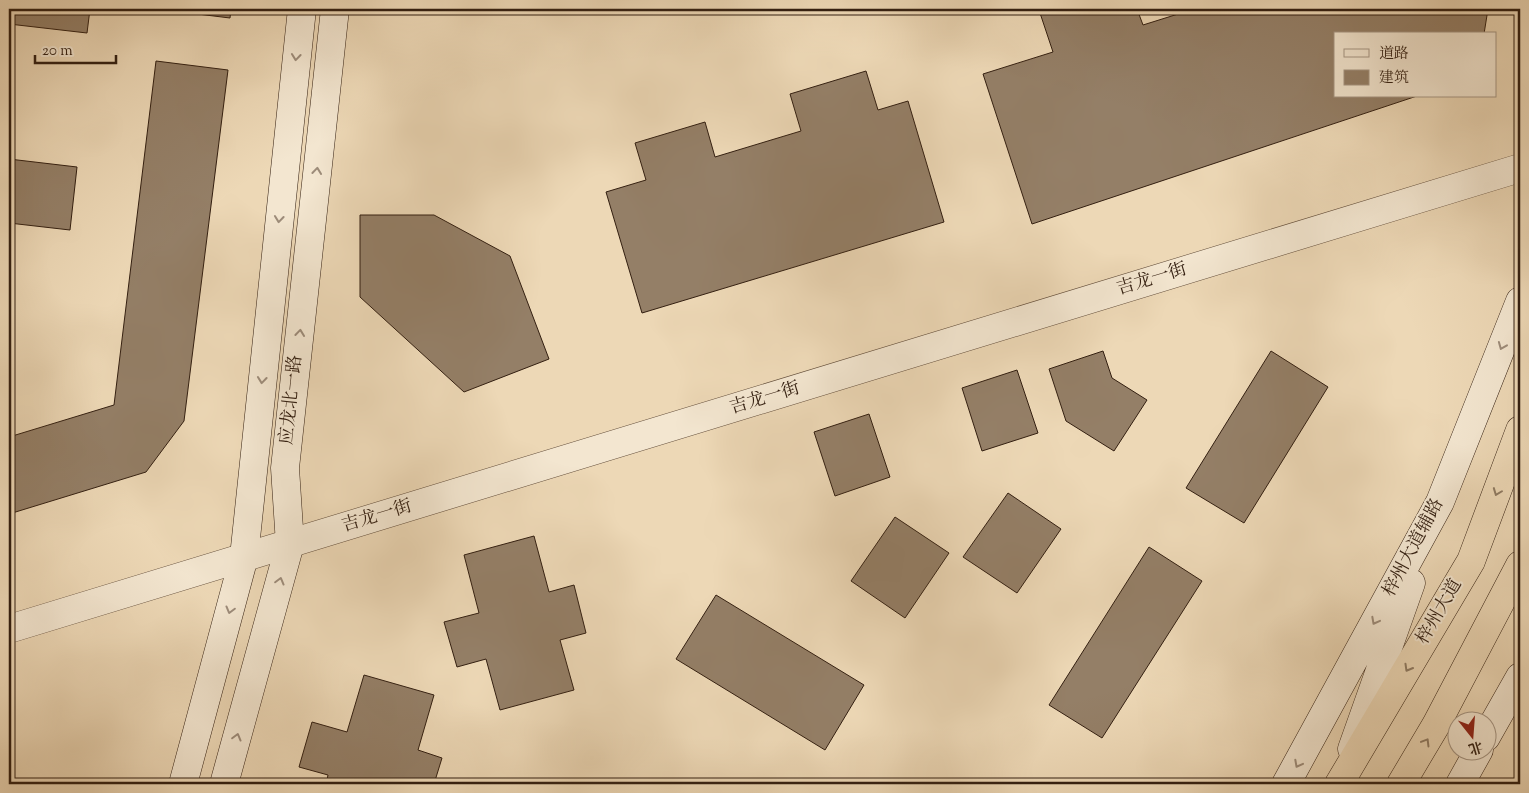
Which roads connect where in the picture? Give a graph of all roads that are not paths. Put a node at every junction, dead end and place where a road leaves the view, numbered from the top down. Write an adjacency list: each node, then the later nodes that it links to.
1 (302, 9): 8 (street, 应龙北一路, one-way to 8)
2 (335, 9): 7 (street, 应龙北一路, one-way to 2)
3 (1520, 168): 7 (street, 吉龙一街)
4 (1520, 301): 6 (street, 梓州大道辅路, one-way to 6)
5 (1520, 430): 14 (highway, 梓州大道, one-way to 14)
6 (1448, 480): 14 (street); 17 (street, 梓州大道辅路, one-way to 17)
7 (290, 544): 8 (street, 吉龙一街); 16 (street, 应龙北一路, one-way to 7)
8 (244, 557): 10 (street, 吉龙一街); 15 (street, 应龙北一路, one-way to 15)
9 (1520, 565): 18 (highway, one-way to 9)
10 (9, 629)
11 (1520, 676): 12 (street)
12 (1496, 719)
13 (1473, 760): 19 (street)
14 (1339, 783)
15 (184, 784)
16 (224, 784)
17 (1286, 784)
18 (1401, 784)
19 (1460, 784)

